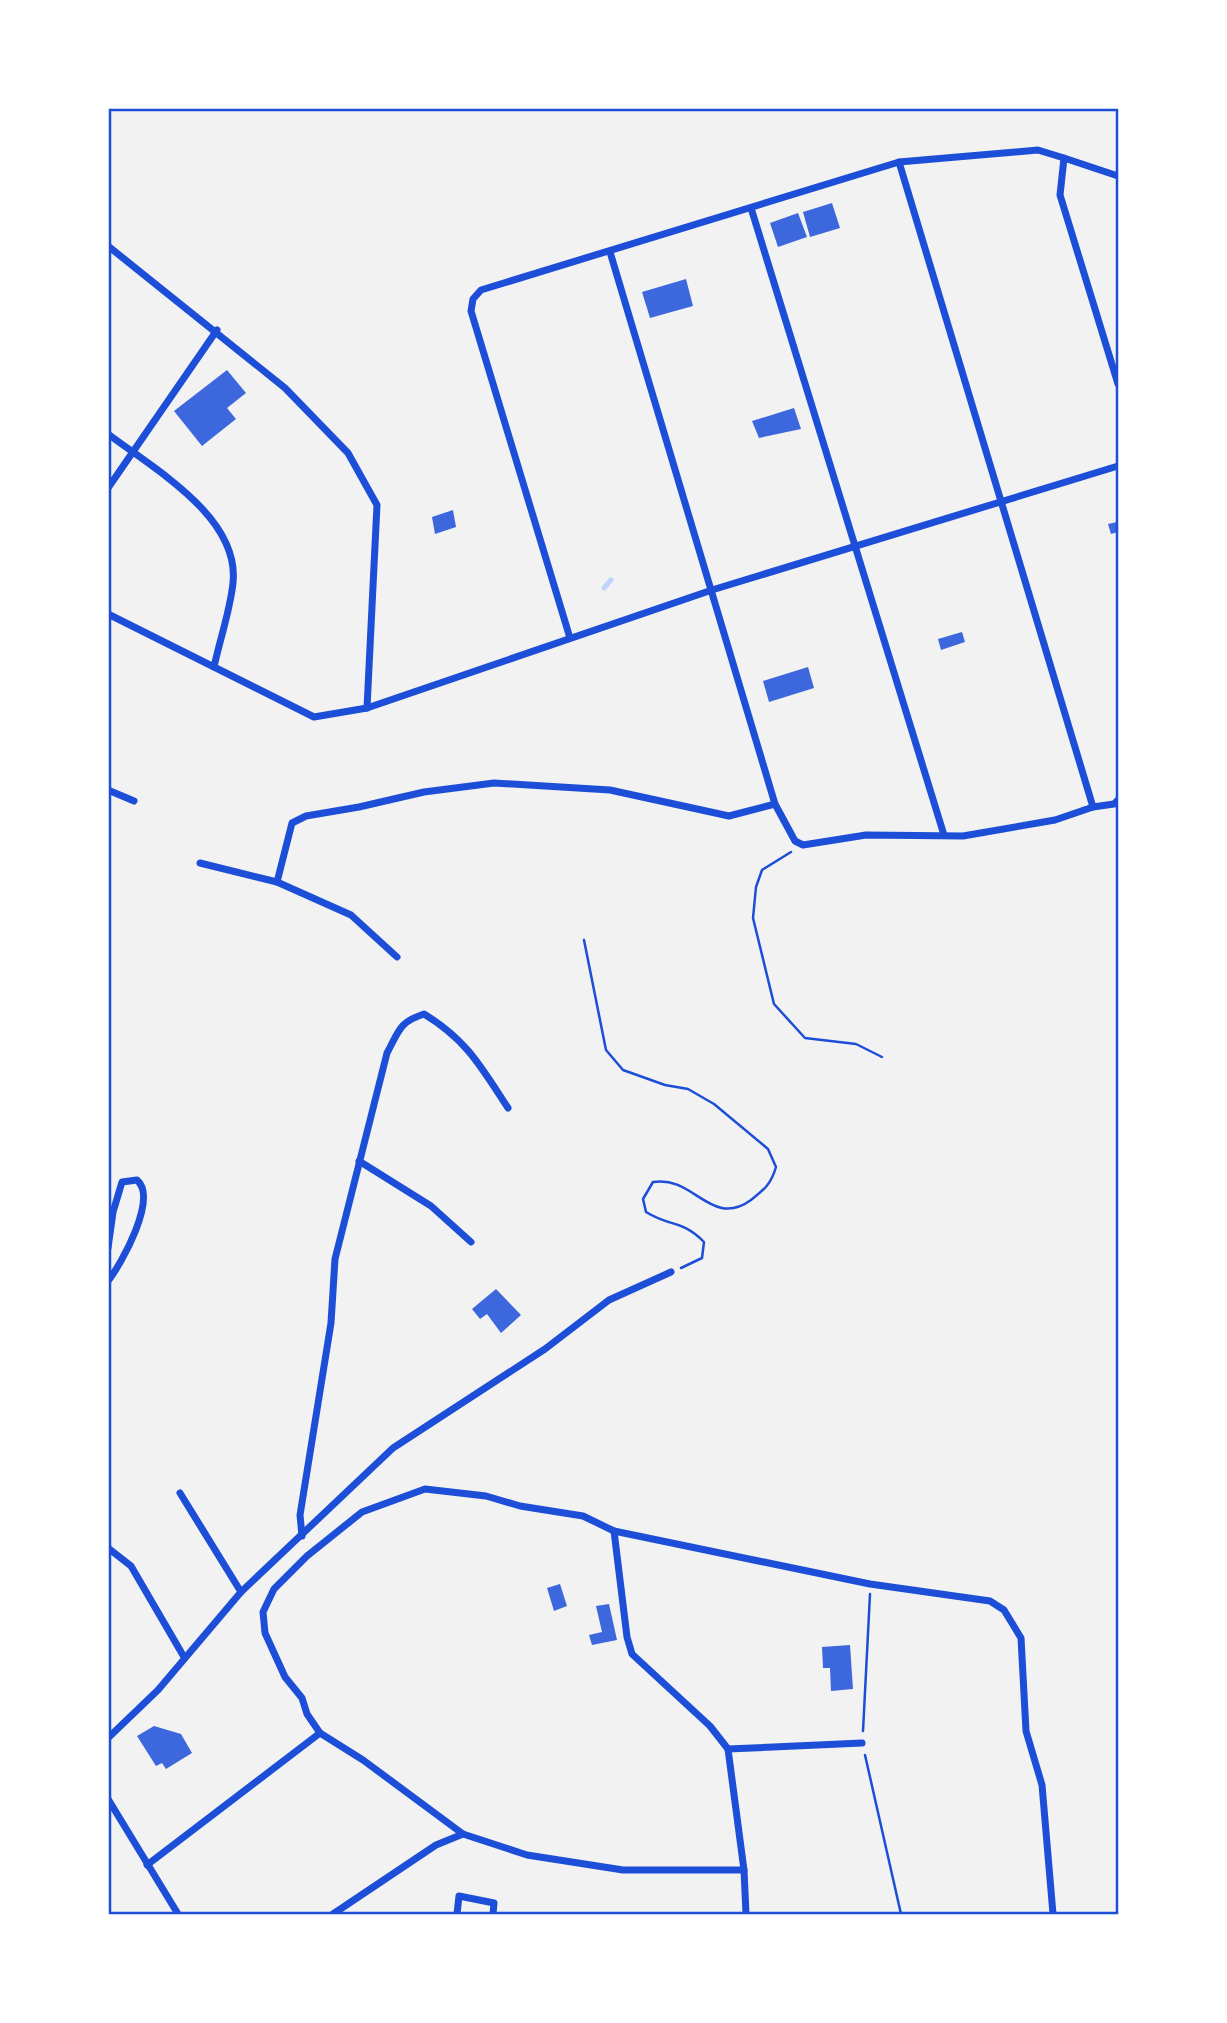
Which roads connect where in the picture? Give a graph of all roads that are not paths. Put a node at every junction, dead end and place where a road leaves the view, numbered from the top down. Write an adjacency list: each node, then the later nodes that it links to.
1 (1064, 158): 2 (street); 3 (street); 8 (street)
2 (898, 162): 4 (street); 13 (street)
3 (1118, 176)
4 (751, 208): 6 (street); 14 (street)
5 (108, 246): 7 (street)
6 (610, 252): 15 (street); 17 (street)
7 (217, 330): 10 (street); 19 (street)
8 (1118, 384)
9 (108, 434): 10 (street)
10 (133, 453): 12 (street); 18 (street)
11 (1118, 466): 13 (street)
12 (108, 488)
13 (1000, 501): 14 (street); 24 (street)
14 (855, 546): 15 (street); 25 (street)
15 (712, 590): 17 (street); 23 (street)
16 (108, 614): 18 (street)
17 (570, 638): 19 (street)
18 (214, 667): 19 (street)
19 (368, 708)
20 (108, 790): 22 (street)
21 (1118, 800): 24 (street)
22 (134, 801)
23 (775, 804): 25 (street); 27 (street)
24 (1093, 807): 25 (street)
25 (944, 835)
26 (201, 863): 27 (street)
27 (278, 882): 28 (street)
28 (397, 957)
29 (508, 1108): 30 (street)
30 (359, 1161): 31 (street); 37 (street)
31 (471, 1242)
32 (108, 1248): 34 (street)
33 (671, 1272): 37 (street)
34 (108, 1281)
35 (180, 1493): 39 (street)
36 (614, 1531): 41 (street); 44 (street); 54 (street)
37 (302, 1536): 39 (street)
38 (108, 1548): 40 (street)
39 (241, 1592): 40 (street)
40 (184, 1657): 42 (street)
41 (320, 1733): 46 (street); 47 (street)
42 (108, 1738)
43 (862, 1743): 44 (street)
44 (728, 1749): 48 (street)
45 (108, 1799): 47 (street)
46 (463, 1834): 48 (street); 50 (street)
47 (147, 1865): 49 (street)
48 (744, 1870): 53 (street)
49 (178, 1914)
50 (333, 1914)
51 (457, 1914): 52 (street)
52 (493, 1914)
53 (746, 1914)
54 (1053, 1914)

